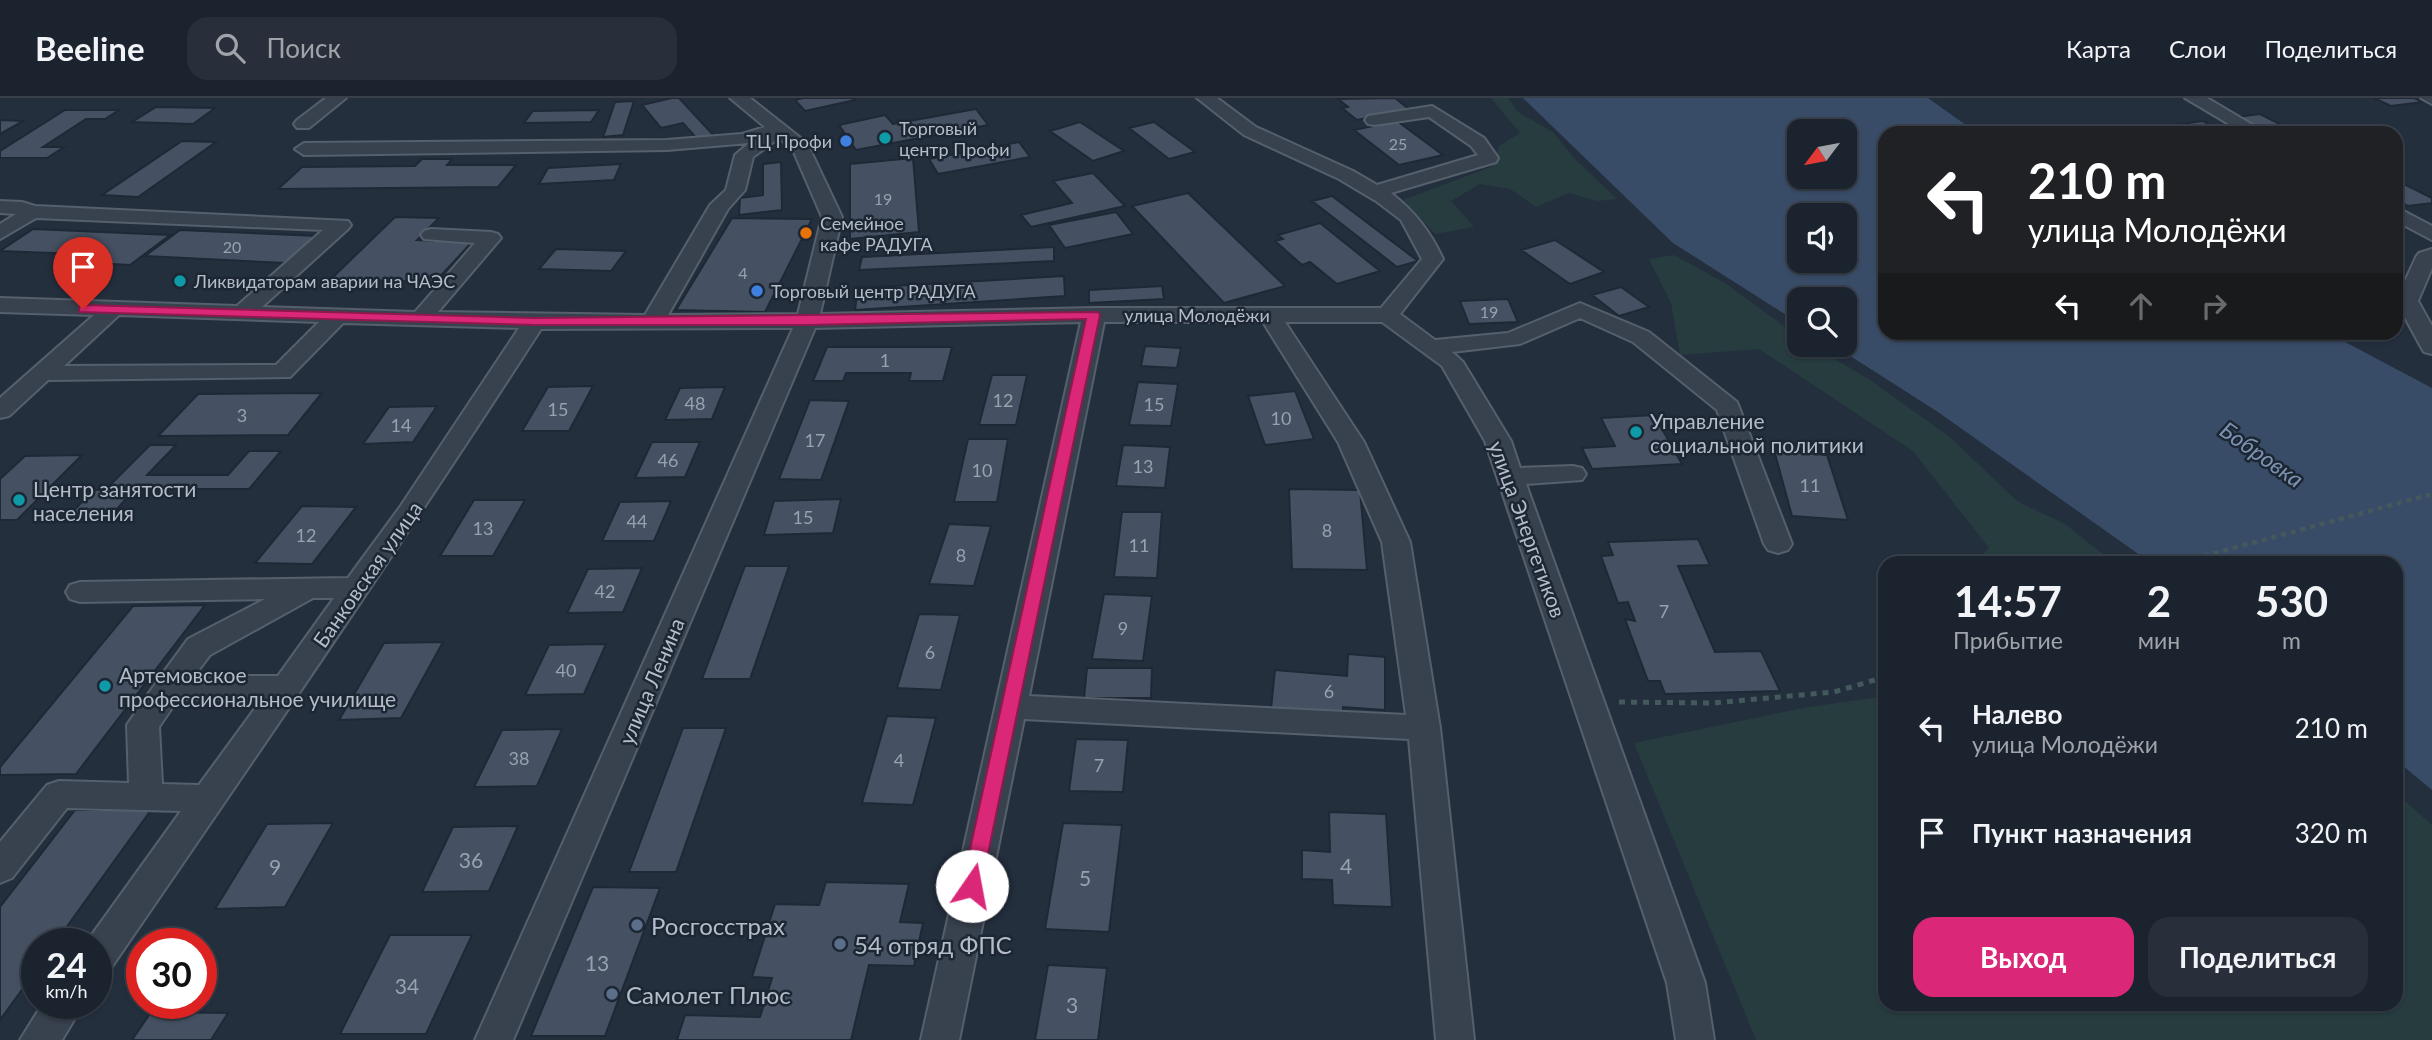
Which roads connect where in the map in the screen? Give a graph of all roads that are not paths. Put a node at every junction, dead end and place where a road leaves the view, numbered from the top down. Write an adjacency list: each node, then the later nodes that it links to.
1 (337, 98): 6 (street)
2 (739, 98): 8 (street, улица Ленина)
3 (1206, 98): 10 (street)
4 (2194, 98): 7 (street)
5 (1374, 120): 10 (street)
6 (303, 124)
7 (2244, 126)
8 (780, 130): 9 (street); 26 (street); 27 (street, улица Ленина)
9 (304, 149)
10 (1375, 192): 23 (street)
11 (0, 207): 12 (street)
12 (32, 212): 14 (street); 20 (street)
13 (2403, 217): 15 (street)
14 (0, 233)
15 (2432, 234)
16 (431, 235): 25 (street)
17 (2432, 255): 30 (street)
18 (0, 305): 19 (street, улица Молодёжи)
19 (111, 311): 20 (street, улица Молодёжи); 31 (street)
20 (243, 312): 24 (street, улица Молодёжи)
21 (1094, 315): 22 (street, улица Молодёжи); 27 (street, улица Молодёжи); 41 (street)
22 (1270, 315): 23 (street, улица Молодёжи); 42 (street)
23 (1387, 315): 29 (street, улица Энергетиков)
24 (338, 316): 25 (street, улица Молодёжи); 31 (street)
25 (421, 318): 28 (street, улица Молодёжи)
26 (653, 321): 27 (street, улица Молодёжи); 28 (street, улица Молодёжи)
27 (807, 321): 49 (street, улица Ленина)
28 (534, 322): 36 (street, Банковская улица)
29 (1431, 347): 34 (street, улица Энергетиков); 35 (street)
30 (2432, 347)
31 (42, 373): 32 (street)
32 (0, 411)
33 (1573, 474): 34 (street)
34 (1512, 476): 52 (street, улица Энергетиков)
35 (1778, 544)
36 (357, 588): 37 (street); 39 (street, Банковская улица)
37 (308, 589): 38 (street); 40 (street)
38 (80, 592)
39 (288, 687): 40 (street); 44 (street, Банковская улица)
40 (169, 688): 43 (street)
41 (1011, 707): 42 (street); 50 (street)
42 (1424, 728): 51 (street)
43 (146, 796): 44 (street); 45 (street)
44 (209, 799): 46 (street, Банковская улица)
45 (0, 869)
46 (112, 935)
47 (54, 1019): 48 (street)
48 (39, 1040)
49 (494, 1040)
50 (940, 1040)
51 (1455, 1040)
52 (1695, 1040)

